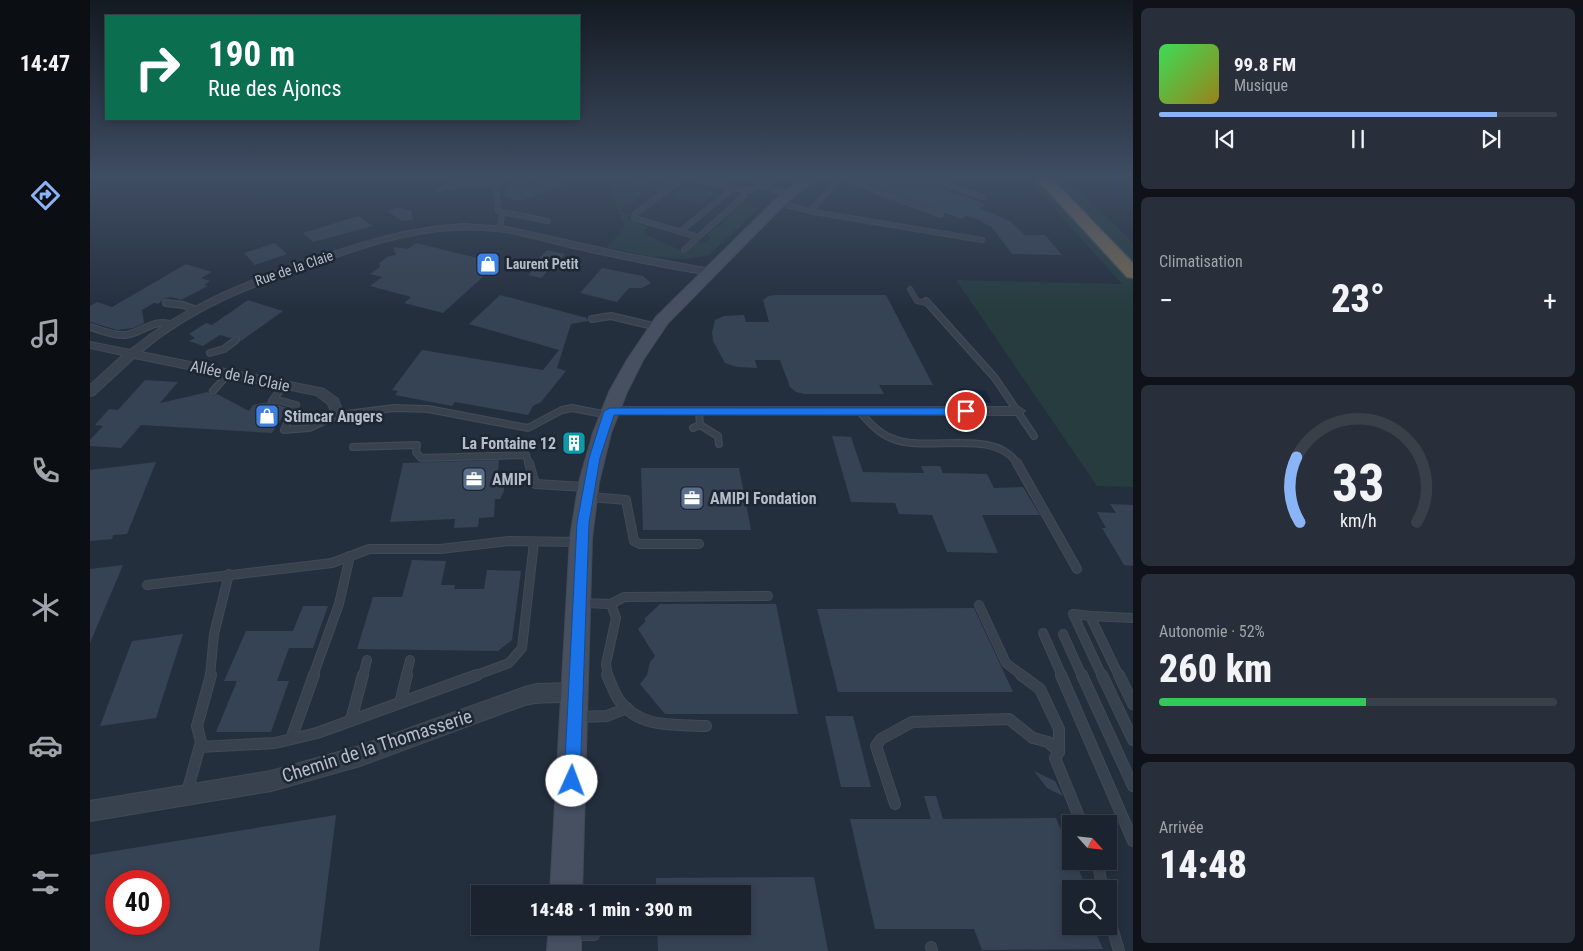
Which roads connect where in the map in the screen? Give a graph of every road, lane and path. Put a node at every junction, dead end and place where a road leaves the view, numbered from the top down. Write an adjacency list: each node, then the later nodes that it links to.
1 (501, 222): 9 (lane)
2 (647, 222): 10 (lane)
3 (692, 222): 10 (lane)
4 (715, 222): 11 (lane)
5 (756, 222): 17 (street)
6 (877, 222): 12 (lane)
7 (1085, 222): 16 (highway)
8 (1098, 222): 14 (highway)
9 (497, 229): 15 (street, Rue de la Claie); 20 (street, Rue de la Claie)
10 (680, 232): 11 (lane)
11 (698, 238): 13 (lane)
12 (982, 240)
13 (684, 250)
14 (1133, 259)
15 (645, 261): 17 (street, Rue de la Claie); 17 (street, Rue de la Claie)
16 (1133, 273)
17 (705, 277): 24 (street)
18 (910, 289): 35 (lane)
19 (166, 303): 20 (lane)
20 (194, 309): 22 (street, Rue de la Claie)
21 (592, 318): 24 (lane)
22 (170, 324): 23 (lane); 27 (street, Rue de la Claie)
23 (90, 327)
24 (657, 327): 36 (street)
25 (236, 340): 28 (lane)
26 (90, 345): 27 (street, Allée de la Claie)
27 (130, 353): 29 (street, Allée de la Claie); 32 (street, Rue de la Claie)
28 (210, 353)
29 (228, 374): 30 (street, Allée de la Claie); 31 (lane)
30 (284, 385): 37 (street, Allée de la Claie); 37 (lane)
31 (213, 391)
32 (90, 392)
33 (699, 411): 34 (street); 36 (street); 38 (lane)
34 (859, 411): 35 (street); 48 (lane)
35 (1019, 411): 40 (lane)
36 (609, 413): 37 (lane); 43 (street)
37 (338, 414)
38 (700, 425): 39 (lane); 41 (lane)
39 (693, 428)
40 (1034, 436)
41 (719, 444)
42 (353, 447): 43 (lane)
43 (588, 492): 45 (street); 46 (lane)
44 (534, 542): 45 (lane); 47 (lane); 62 (lane)
45 (581, 542): 52 (street)
46 (699, 544)
47 (350, 556): 49 (lane); 68 (lane)
48 (1078, 569)
49 (229, 574): 50 (lane); 70 (lane)
50 (147, 585)
51 (768, 596): 53 (lane)
52 (579, 603): 53 (lane); 61 (street)
53 (611, 604): 64 (lane)
54 (979, 606): 71 (lane)
55 (1090, 616): 56 (lane); 63 (lane); 69 (lane)
56 (1133, 618)
57 (1043, 633): 77 (lane)
58 (1063, 634): 72 (lane)
59 (367, 660): 66 (lane)
60 (410, 660): 62 (lane)
61 (574, 692): 65 (street); 73 (street, Chemin de la Thomasserie)
62 (400, 702): 66 (lane)
63 (1133, 704)
64 (627, 708): 65 (lane); 67 (lane)
65 (574, 717): 78 (street)
66 (351, 720): 68 (lane)
67 (706, 726)
68 (291, 739): 70 (lane)
69 (1133, 740)
70 (200, 747): 73 (lane)
71 (1058, 752): 74 (lane); 76 (lane)
72 (1133, 786)
73 (186, 795): 75 (street, Chemin de la Thomasserie)
74 (895, 804)
75 (90, 811)
76 (1078, 815)
77 (1133, 841)
78 (566, 885)
79 (1114, 935): 80 (lane)
80 (1119, 951)

